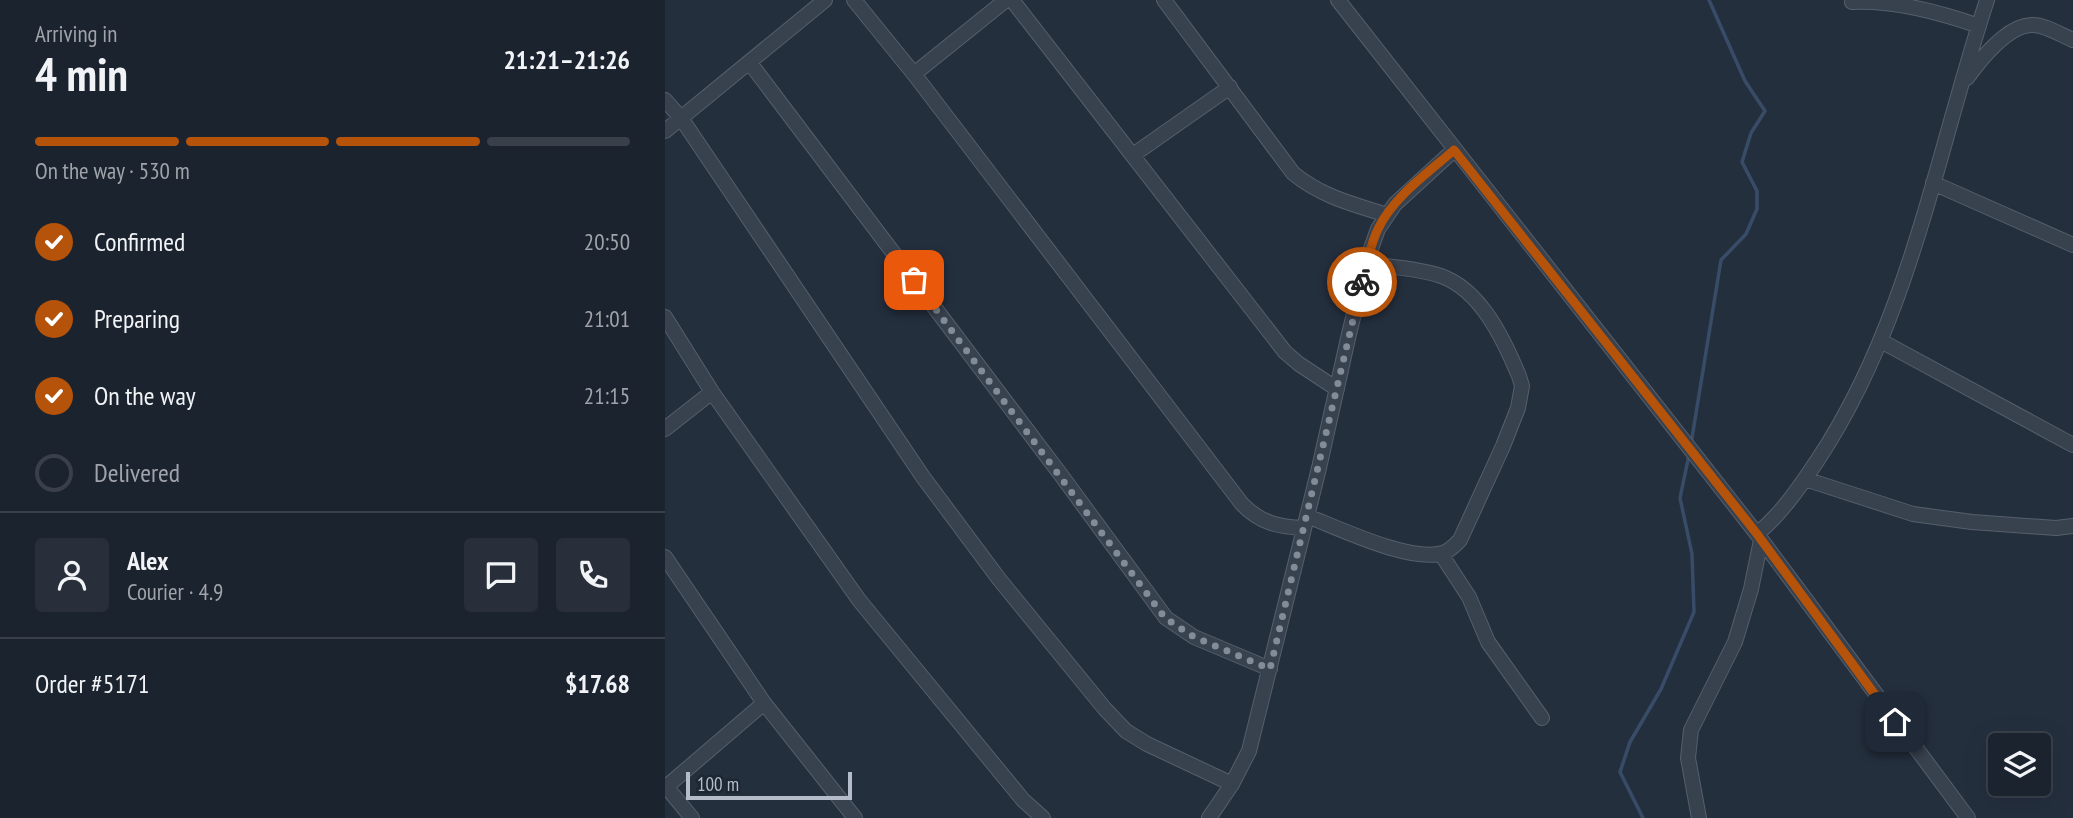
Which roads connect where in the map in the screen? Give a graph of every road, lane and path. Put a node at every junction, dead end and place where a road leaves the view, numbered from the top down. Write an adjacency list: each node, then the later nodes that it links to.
1 (825, 0): 11 (street)
2 (854, 0): 12 (street)
3 (1006, 0): 12 (street)
4 (1011, 0): 19 (street)
5 (1164, 0): 13 (street)
6 (1987, 0): 9 (street)
7 (1852, 2): 9 (street)
8 (1346, 3): 18 (street)
9 (1979, 26): 14 (street)
10 (2073, 40): 14 (street)
11 (751, 63): 16 (street); 36 (street)
12 (914, 74): 31 (street)
13 (1230, 87): 19 (street); 21 (street)
14 (1959, 87): 20 (street)
15 (665, 100): 16 (street)
16 (681, 118): 17 (street); 39 (street)
17 (665, 131)
18 (1454, 150): 21 (street); 33 (street)
19 (1133, 155): 26 (street)
20 (1933, 183): 22 (street); 25 (street)
21 (1387, 215): 23 (street)
22 (2073, 245)
23 (1367, 264): 26 (street); 34 (street)
24 (665, 317): 27 (street)
25 (1881, 341): 29 (street); 30 (street)
26 (1337, 388): 31 (street)
27 (712, 392): 28 (street); 44 (street)
28 (665, 429)
29 (2073, 445)
30 (1805, 479): 32 (street); 33 (street)
31 (1305, 522): 34 (street); 36 (street)
32 (2073, 526)
33 (1759, 537): 45 (street); 46 (street)
34 (1441, 554): 38 (street)
35 (665, 557): 37 (street)
36 (1270, 669): 39 (street)
37 (764, 703): 40 (street); 43 (street)
38 (1542, 718)
39 (1232, 784): 41 (street)
40 (666, 786): 42 (street)
41 (1213, 816)
42 (692, 818)
43 (855, 818)
44 (1043, 818)
45 (1699, 818)
46 (1968, 818)

